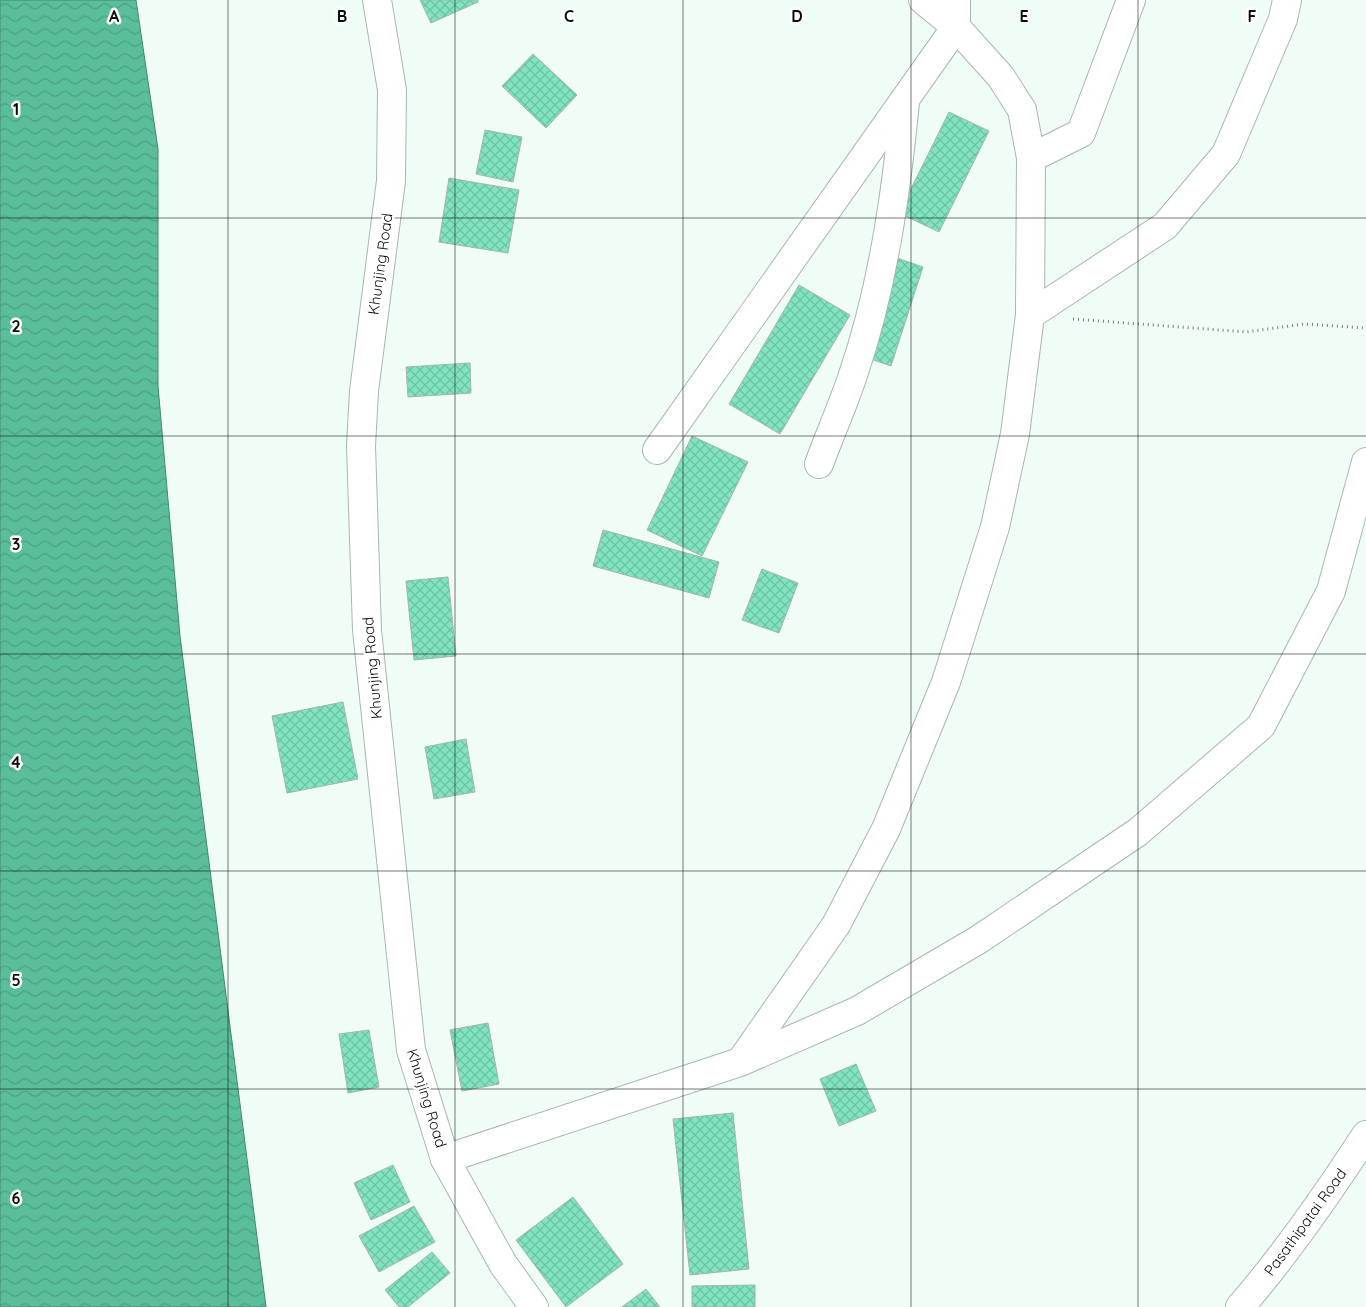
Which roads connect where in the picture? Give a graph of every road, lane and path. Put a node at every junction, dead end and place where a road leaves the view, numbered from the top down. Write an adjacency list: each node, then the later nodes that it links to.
1 (377, 0): 17 (street, Khunjing Road)
2 (923, 0): 6 (street)
3 (956, 0): 6 (street)
4 (1131, 0): 8 (street)
5 (1287, 0): 9 (street)
6 (956, 27): 7 (street); 8 (street)
7 (905, 100): 12 (street); 14 (street)
8 (1032, 158): 9 (street)
9 (1030, 315): 15 (street)
10 (1069, 318): 11 (path)
11 (1366, 328)
12 (657, 450)
13 (1366, 462): 15 (street)
14 (819, 464)
15 (740, 1062): 17 (street)
16 (1366, 1135): 19 (street, Pasathipatai Road)
17 (445, 1159): 18 (street, Khunjing Road)
18 (534, 1307)
19 (1240, 1307)

